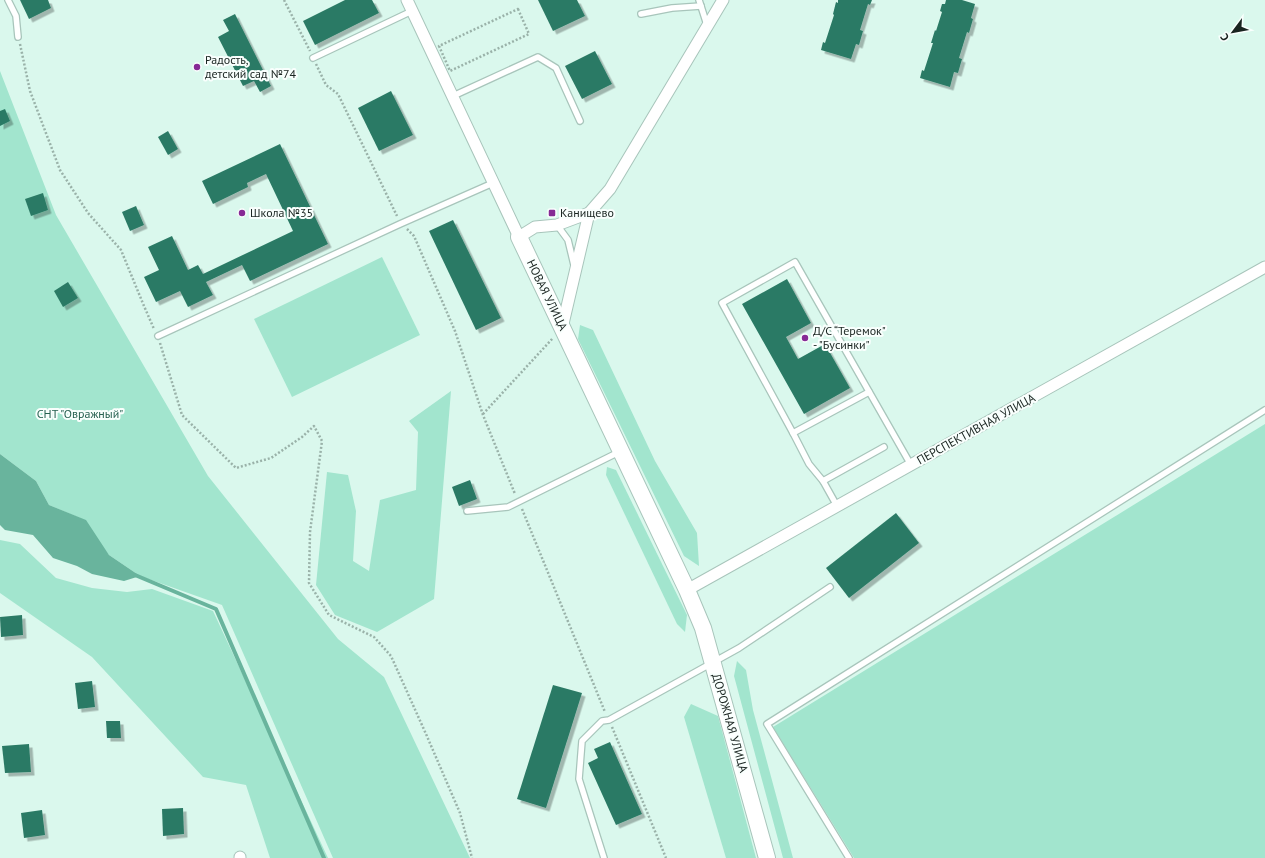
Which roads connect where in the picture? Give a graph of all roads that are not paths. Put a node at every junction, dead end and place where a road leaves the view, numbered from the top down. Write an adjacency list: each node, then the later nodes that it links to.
1 (8, 0): 8 (lane)
2 (407, 0): 5 (street, НОВАЯ УЛИЦА)
3 (723, 0): 7 (street)
4 (700, 3): 6 (lane); 7 (lane)
5 (412, 11): 9 (lane); 10 (street, НОВАЯ УЛИЦА)
6 (641, 14)
7 (707, 25): 13 (street)
8 (18, 37)
9 (313, 58)
10 (452, 96): 11 (lane); 12 (street, НОВАЯ УЛИЦА)
11 (580, 121)
12 (494, 183): 15 (street, НОВАЯ УЛИЦА); 19 (lane)
13 (589, 213): 14 (street); 17 (street)
14 (557, 225): 15 (street); 17 (lane)
15 (519, 237): 18 (street, НОВАЯ УЛИЦА)
16 (1265, 267): 25 (street, ПЕРСПЕКТИВНАЯ УЛИЦА)
17 (575, 269): 18 (street)
18 (562, 328): 24 (street, НОВАЯ УЛИЦА)
19 (158, 336)
20 (869, 392): 22 (lane); 22 (lane); 25 (lane)
21 (1265, 410): 34 (lane)
22 (793, 433): 26 (lane)
23 (884, 446): 26 (lane)
24 (621, 451): 28 (lane); 30 (street, НОВАЯ УЛИЦА)
25 (911, 465): 27 (street, ПЕРСПЕКТИВНАЯ УЛИЦА)
26 (823, 481): 27 (lane)
27 (837, 506): 30 (street, ПЕРСПЕКТИВНАЯ УЛИЦА)
28 (467, 511)
29 (830, 587): 31 (lane)
30 (687, 590): 31 (street, ДОРОЖНАЯ УЛИЦА)
31 (713, 664): 32 (lane); 33 (street, ДОРОЖНАЯ УЛИЦА)
32 (604, 858)
33 (767, 858)
34 (849, 858)

